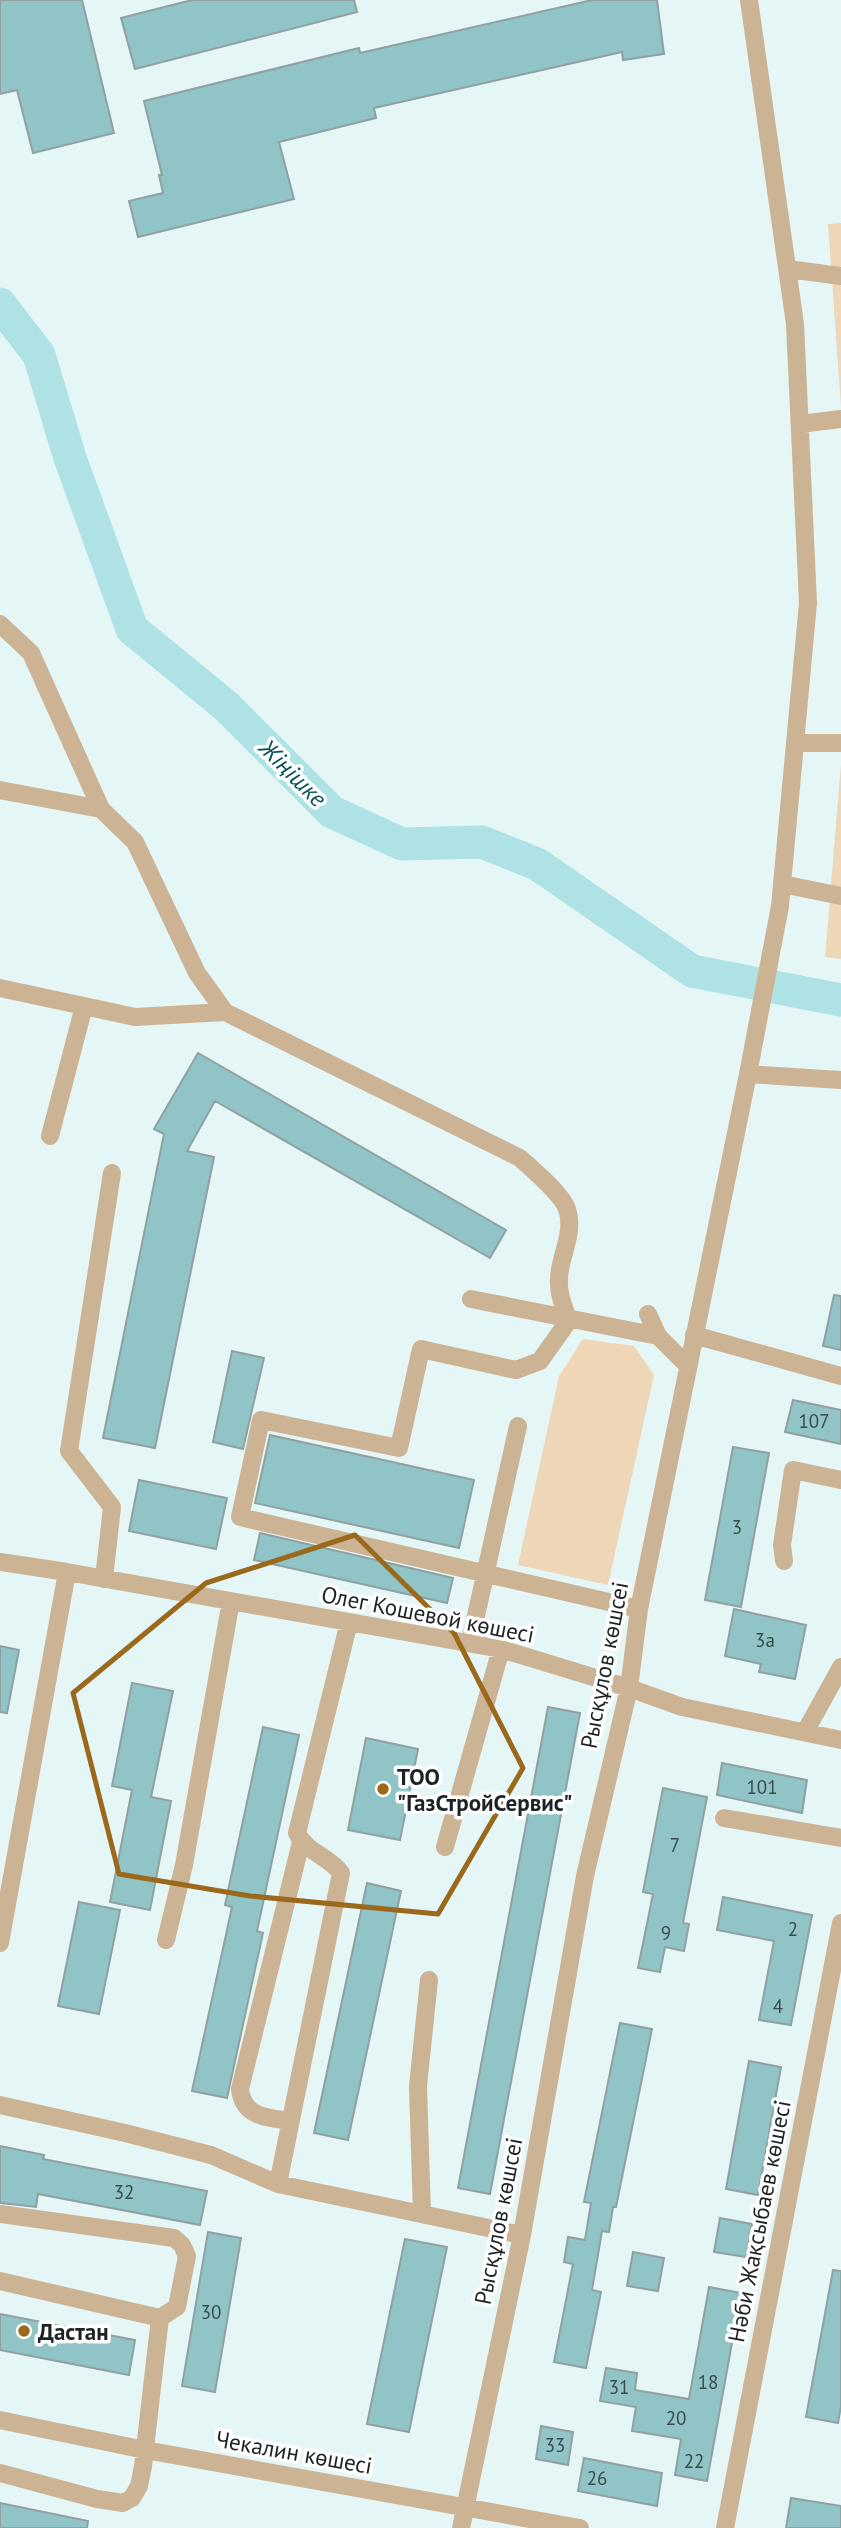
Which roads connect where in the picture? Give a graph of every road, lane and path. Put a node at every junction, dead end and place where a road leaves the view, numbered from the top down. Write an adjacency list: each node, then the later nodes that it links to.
1 (749, 0): 2 (street, Рысқұлов көшсеі)
2 (788, 270): 3 (street); 5 (street, Рысқұлов көшсеі)
3 (841, 276)
4 (841, 419): 5 (street)
5 (800, 424): 7 (street, Рысқұлов көшсеі)
6 (0, 624): 10 (street)
7 (795, 743): 8 (street); 11 (street, Рысқұлов көшсеі)
8 (841, 743)
9 (0, 790): 10 (street)
10 (101, 809): 15 (street)
11 (782, 884): 12 (street); 16 (street, Рысқұлов көшсеі)
12 (841, 896)
13 (0, 988): 14 (street)
14 (83, 1006): 15 (street); 18 (street)
15 (225, 1012): 22 (street)
16 (750, 1066): 17 (street); 23 (street, Рысқұлов көшсеі)
17 (841, 1080)
18 (50, 1136)
19 (112, 1173): 33 (street)
20 (471, 1298): 22 (street)
21 (648, 1314): 24 (street)
22 (569, 1320): 24 (street); 32 (street)
23 (694, 1335): 25 (street, Рысқұлов көшсеі); 26 (street)
24 (658, 1336): 25 (street)
25 (688, 1366): 35 (street, Рысқұлов көшсеі)
26 (841, 1376)
27 (518, 1426): 32 (street)
28 (841, 1480): 29 (street)
29 (784, 1561)
30 (0, 1562): 31 (street, Олег Кошевой көшесі)
31 (67, 1572): 33 (street, Олег Кошевой көшесі); 49 (street)
32 (486, 1573): 35 (street); 37 (street)
33 (104, 1580): 34 (street, Олег Кошевой көшесі)
34 (231, 1601): 36 (street, Олег Кошевой көшесі); 48 (street)
35 (639, 1609): 40 (street, Рысқұлов көшсеі)
36 (349, 1622): 37 (street, Олег Кошевой көшесі); 45 (street)
37 (470, 1643): 38 (street, Олег Кошевой көшесі)
38 (501, 1649): 40 (street, Олег Кошевой көшесі); 46 (street)
39 (841, 1667): 41 (street)
40 (629, 1688): 41 (street, Олег Кошевой көшесі); 56 (street, Рысқұлов көшсеі)
41 (805, 1732): 42 (street, Олег Кошевой көшесі)
42 (841, 1740)
43 (724, 1818): 44 (street)
44 (841, 1838)
45 (301, 1842): 52 (street); 52 (street)
46 (445, 1847)
47 (841, 1923): 65 (street, Нәби Жақсыбаев көшесі)
48 (166, 1940)
49 (0, 1943)
50 (429, 1980): 55 (street)
51 (0, 2105): 53 (street)
52 (290, 2121): 53 (street)
53 (278, 2184): 55 (street)
54 (0, 2214): 58 (street)
55 (422, 2214): 56 (street)
56 (522, 2235): 62 (street, Рысқұлов көшсеі)
57 (0, 2281): 58 (street)
58 (160, 2318): 60 (street)
59 (0, 2420): 60 (street, Чекалин көшесі)
60 (145, 2450): 61 (street); 62 (street, Чекалин көшесі)
61 (0, 2473)
62 (465, 2508): 63 (street, Рысқұлов көшсеі); 64 (street, Чекалин көшесі)
63 (461, 2528)
64 (580, 2528)
65 (725, 2528)

